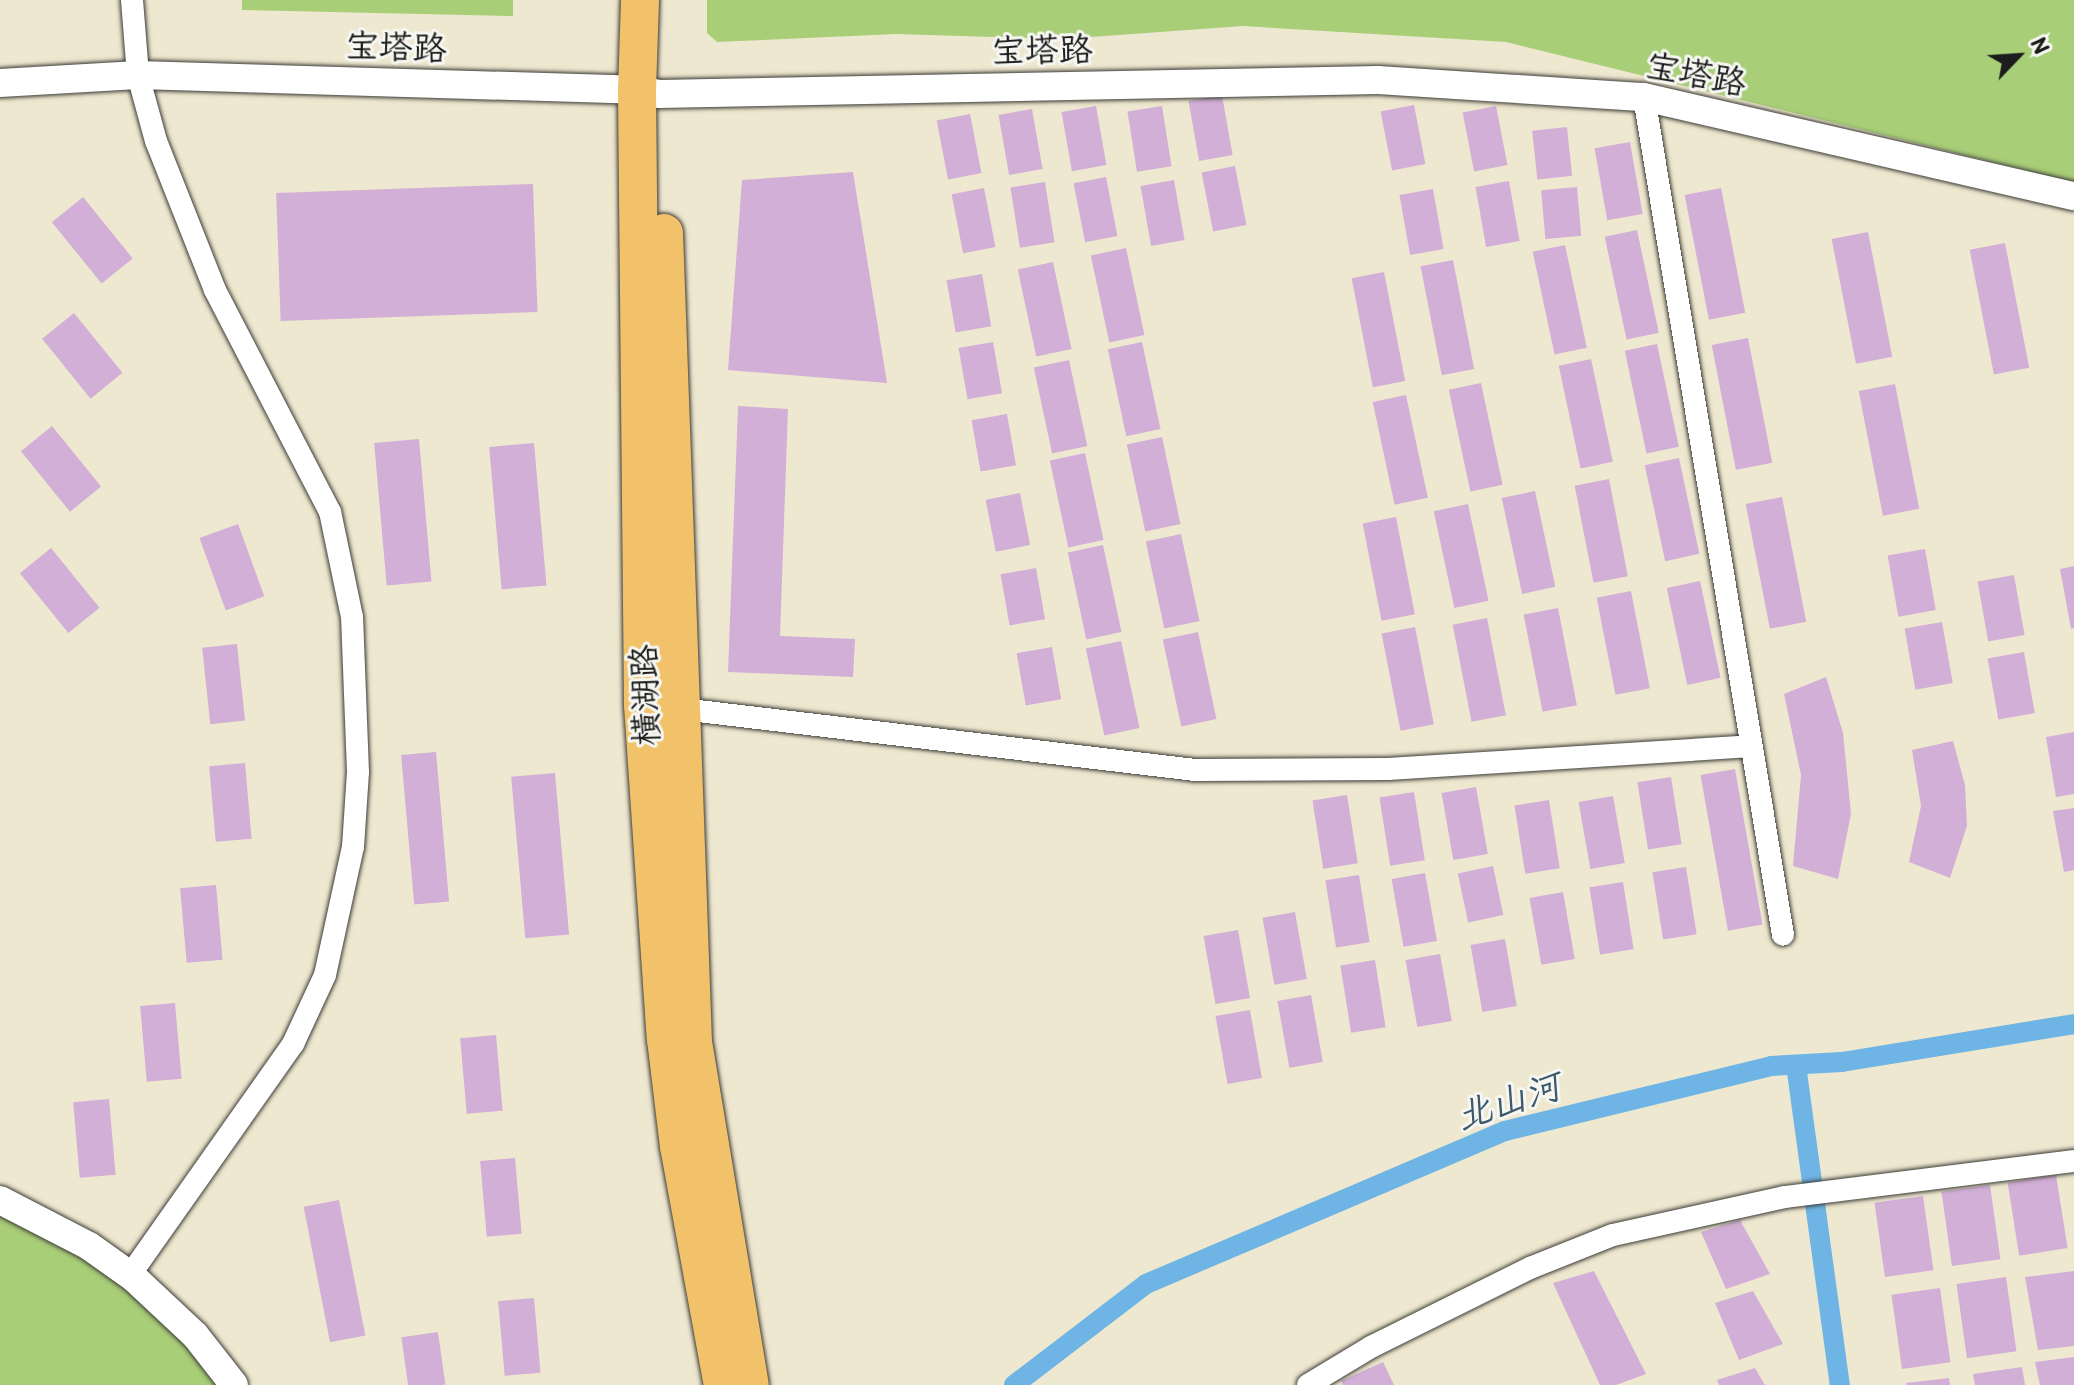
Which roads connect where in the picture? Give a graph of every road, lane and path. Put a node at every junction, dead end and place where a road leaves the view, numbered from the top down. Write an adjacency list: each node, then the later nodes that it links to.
1 (132, 0): 4 (street)
2 (640, 0): 6 (highway, 横湖路)
3 (662, 0): 6 (highway, 横湖路)
4 (138, 75): 5 (street, 宝塔路); 6 (street, 宝塔路); 15 (street)
5 (0, 83)
6 (648, 92): 7 (street, 宝塔路); 9 (highway, 横湖路); 10 (highway, 横湖路)
7 (1644, 97): 8 (street, 宝塔路); 11 (street)
8 (2074, 196)
9 (643, 705): 10 (street); 17 (highway, 横湖路)
10 (681, 709): 11 (street); 18 (highway, 横湖路)
11 (1751, 746): 12 (street)
12 (1783, 935)
13 (2074, 1161): 19 (street)
14 (0, 1200): 15 (street)
15 (130, 1275): 16 (street)
16 (234, 1385)
17 (723, 1385)
18 (750, 1385)
19 (1308, 1385)

